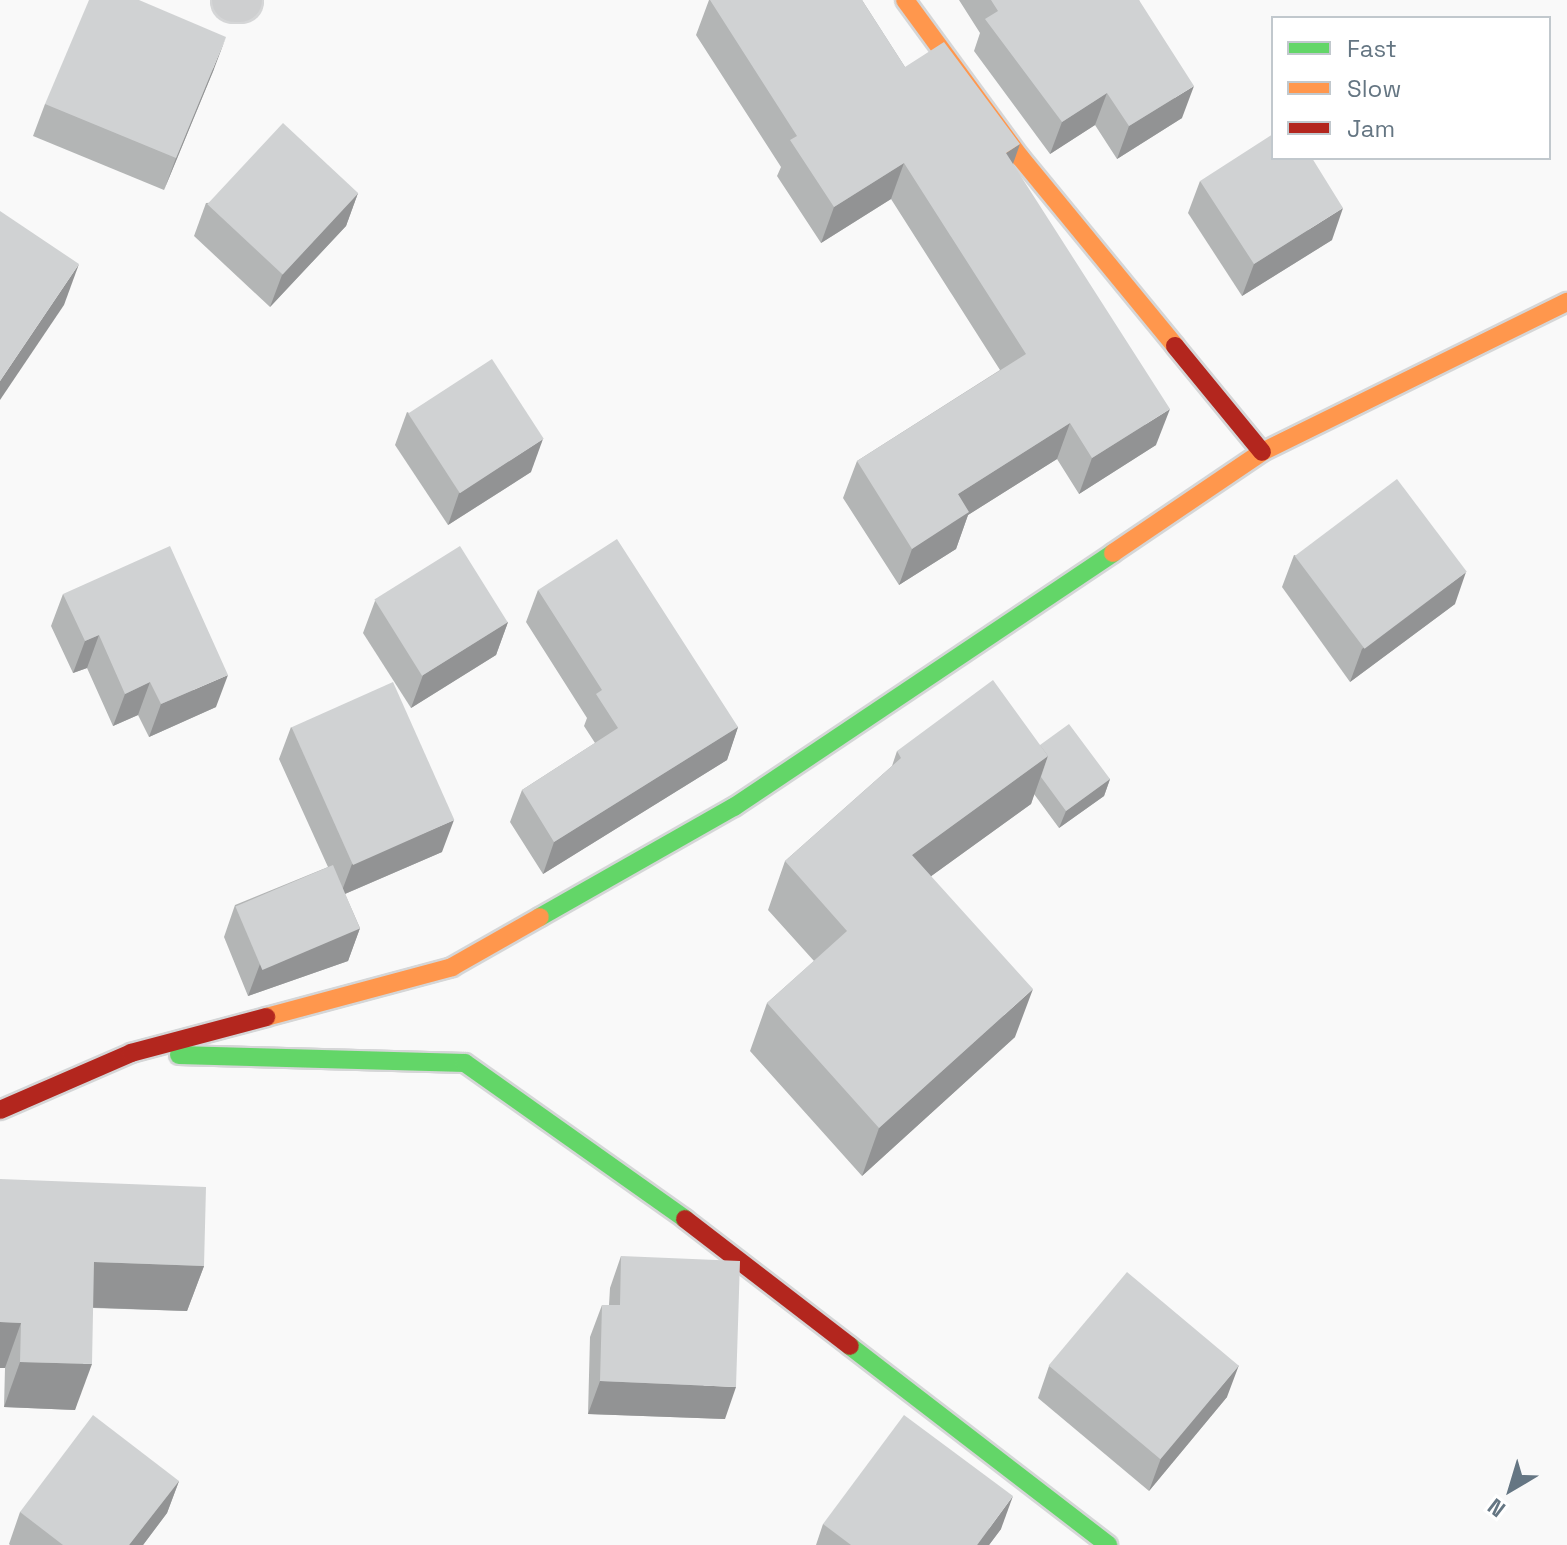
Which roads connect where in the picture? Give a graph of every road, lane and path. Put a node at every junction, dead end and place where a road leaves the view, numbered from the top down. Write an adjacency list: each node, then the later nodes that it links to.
1 (905, 0): 3 (street)
2 (1567, 302): 3 (street)
3 (1262, 452): 4 (street)
4 (131, 1053): 5 (street); 6 (street)
5 (0, 1110)
6 (1108, 1545)

